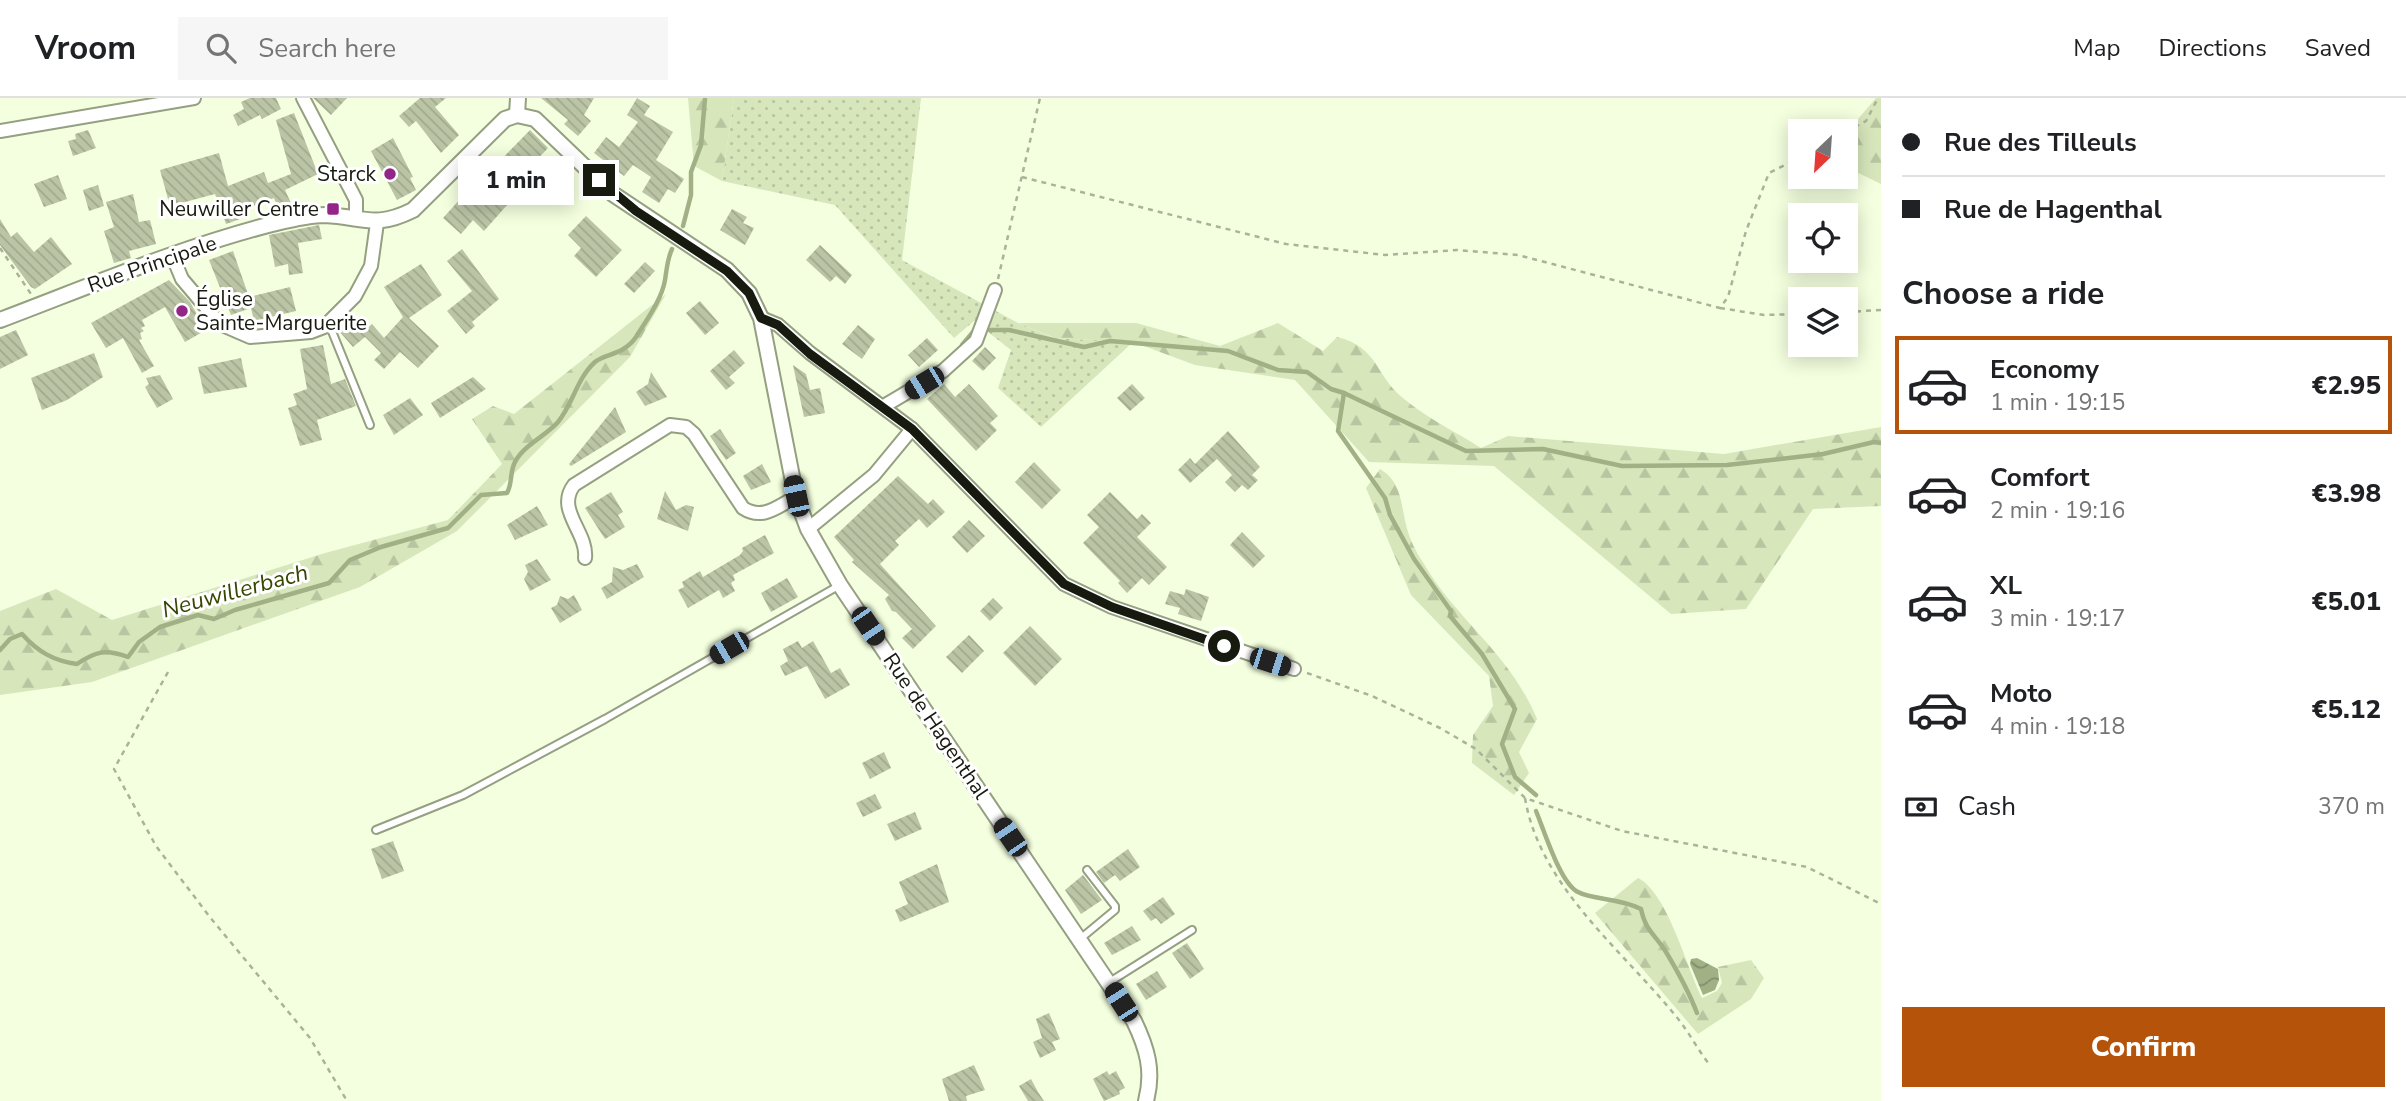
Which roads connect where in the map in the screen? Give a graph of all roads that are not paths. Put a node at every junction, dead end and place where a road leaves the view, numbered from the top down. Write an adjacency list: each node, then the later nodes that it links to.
1 (194, 98): 5 (street)
2 (303, 98): 6 (street)
3 (518, 98): 4 (street)
4 (517, 115): 7 (street); 10 (street, Rue de Hagenthal)
5 (0, 131)
6 (356, 219): 7 (street, Rue Principale); 8 (street, Rue Principale)
7 (377, 223): 12 (street)
8 (172, 255): 11 (street, Rue Principale); 12 (street)
9 (995, 290): 13 (street)
10 (761, 318): 13 (street); 16 (street, Rue de Hagenthal)
11 (0, 320)
12 (328, 323): 14 (lane)
13 (884, 406): 15 (street)
14 (370, 425)
15 (912, 429): 17 (street); 20 (street)
16 (796, 496): 17 (street, Rue de Hagenthal); 18 (street)
17 (808, 529): 19 (street, Rue de Hagenthal)
18 (585, 558)
19 (840, 584): 21 (lane); 24 (street, Rue de Hagenthal)
20 (1293, 669)
21 (376, 830)
22 (1087, 870): 24 (lane)
23 (1192, 930): 25 (lane)
24 (1079, 940): 25 (street, Rue de Hagenthal)
25 (1108, 983): 26 (street, Rue de Hagenthal)
26 (1146, 1101)

